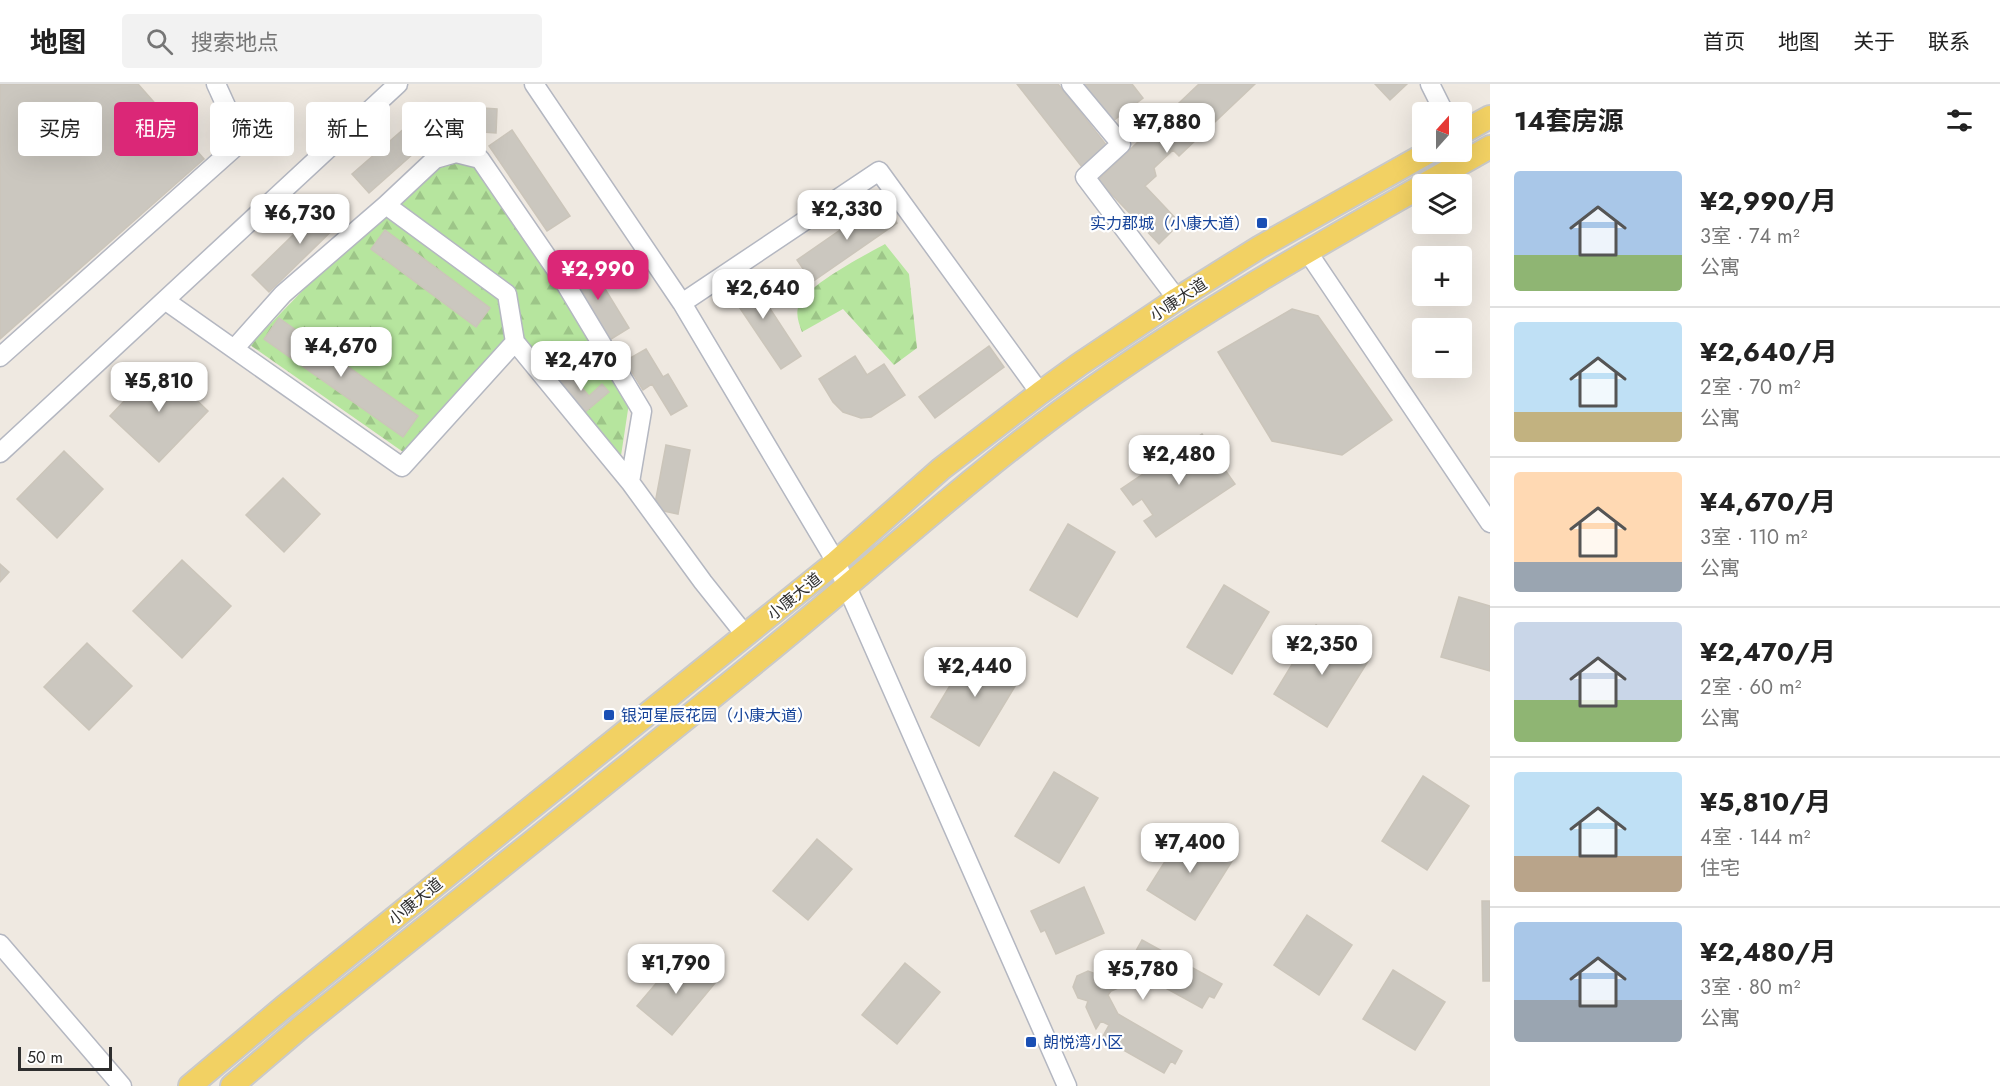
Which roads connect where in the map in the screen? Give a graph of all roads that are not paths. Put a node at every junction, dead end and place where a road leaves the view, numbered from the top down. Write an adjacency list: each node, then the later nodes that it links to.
1 (216, 84): 20 (street)
2 (398, 84): 16 (street)
3 (534, 84): 17 (street)
4 (1071, 84): 15 (street)
5 (1430, 84): 6 (street)
6 (1439, 102)
7 (1490, 117): 8 (main road)
8 (1472, 127)
9 (1490, 147): 11 (main road, 小康大道)
10 (1412, 162): 15 (main road, 小康大道)
11 (1442, 174)
12 (1412, 191): 14 (main road, 小康大道)
13 (386, 205): 18 (street); 19 (street); 23 (street)
14 (1307, 251): 24 (street); 26 (main road, 小康大道)
15 (1177, 299): 21 (main road, 小康大道)
16 (165, 301): 19 (street); 22 (street)
17 (682, 303): 21 (street); 25 (street)
18 (515, 342): 19 (street); 23 (street)
19 (234, 349)
20 (0, 357)
21 (1040, 393): 25 (main road, 小康大道)
22 (0, 453)
23 (630, 482): 27 (street)
24 (1490, 523)
25 (836, 562): 26 (street); 27 (main road, 小康大道)
26 (846, 587): 31 (main road, 小康大道); 32 (street)
27 (746, 636): 30 (main road, 小康大道)
28 (0, 944): 29 (street)
29 (122, 1086)
30 (190, 1086)
31 (232, 1086)
32 (1067, 1086)

